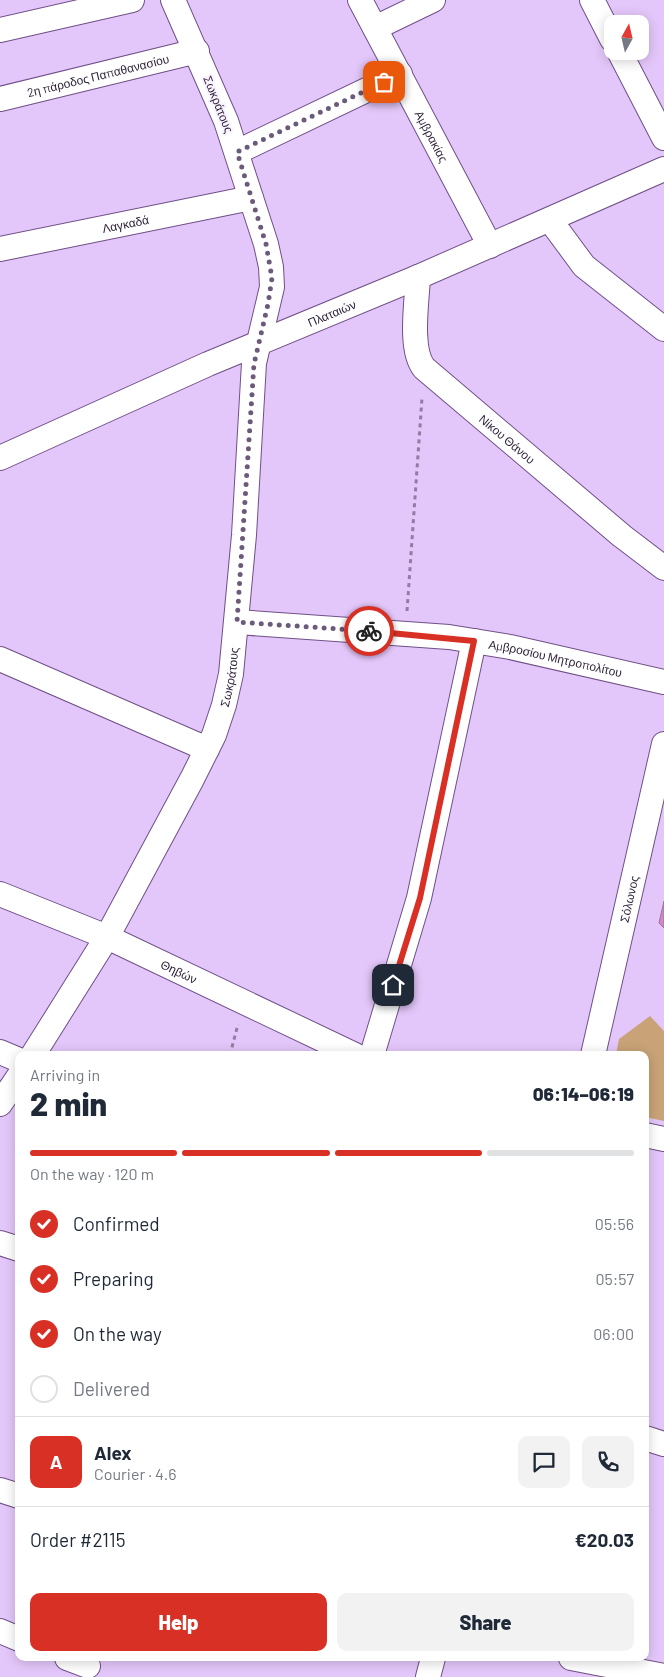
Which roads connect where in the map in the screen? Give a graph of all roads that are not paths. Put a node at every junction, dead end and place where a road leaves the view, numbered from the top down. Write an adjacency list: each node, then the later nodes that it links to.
1 (132, 0): 8 (street)
2 (173, 0): 9 (street, Σωκράτους)
3 (360, 0): 7 (street, Αμβρακίας)
4 (432, 0): 7 (street)
5 (592, 0): 6 (street)
6 (604, 23)
7 (375, 28): 11 (street, Αμβρακίας)
8 (0, 30)
9 (197, 51): 12 (street, 2η πάροδος Παπαθανασίου); 14 (street, Σωκράτους)
10 (624, 60): 13 (street)
11 (400, 74): 14 (street); 18 (street, Αμβρακίας)
12 (0, 99)
13 (664, 138)
14 (237, 152): 16 (street, Σωκράτους)
15 (664, 169): 17 (street, Πλαταιών)
16 (251, 198): 19 (street, Λαγκαδά); 22 (street, Σωκράτους)
17 (550, 220): 18 (street, Πλαταιών); 21 (street)
18 (490, 246): 20 (street, Πλαταιών)
19 (0, 250)
20 (418, 277): 22 (street, Πλαταιών); 24 (street, Νίκου Θάνου)
21 (664, 329)
22 (257, 344): 23 (street, Πλαταιών); 25 (street, Σωκράτους)
23 (0, 458)
24 (664, 568)
25 (237, 622): 26 (street, Αμβροσίου Μητροπολίτου); 30 (street, Σωκράτους)
26 (474, 641): 28 (street, Αμβροσίου Μητροπολίτου); 35 (street)
27 (0, 659): 30 (street)
28 (664, 682)
29 (664, 744): 36 (street, Σόλωνος)
30 (207, 749): 32 (street, Σωκράτους)
31 (0, 894): 32 (street, Θηβών)
32 (107, 937): 33 (street, Σωκράτους); 34 (street, Θηβών)
33 (36, 1051)
34 (347, 1051)
35 (373, 1051)
36 (594, 1051)
37 (0, 1052): 38 (street)
38 (15, 1058)
39 (15, 1082): 40 (street)
40 (0, 1104)
41 (649, 1136): 42 (street)
42 (664, 1139)
43 (0, 1243): 44 (street)
44 (15, 1248)
45 (649, 1439): 46 (street)
46 (664, 1444)
47 (0, 1490): 48 (street)
48 (15, 1495)
49 (0, 1631): 50 (street)
50 (15, 1637)
51 (432, 1661): 55 (street)
52 (580, 1661): 53 (street)
53 (610, 1671): 54 (street)
54 (664, 1676)
55 (428, 1677)

